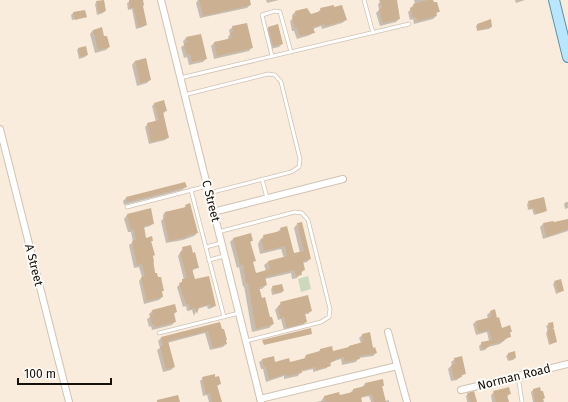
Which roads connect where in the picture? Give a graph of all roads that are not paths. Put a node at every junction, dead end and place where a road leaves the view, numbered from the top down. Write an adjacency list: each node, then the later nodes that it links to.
1 (160, 0): 9 (street, C Street)
2 (364, 0): 5 (lane)
3 (554, 0): 8 (main road)
4 (409, 24): 5 (lane)
5 (372, 33): 6 (lane)
6 (291, 52): 7 (lane); 7 (lane)
7 (272, 56): 9 (lane)
8 (568, 57)
9 (180, 78): 10 (street, C Street)
10 (184, 95): 12 (lane); 14 (street, C Street)
11 (0, 129): 35 (street, A Street)
12 (262, 179): 16 (lane); 17 (lane)
13 (343, 179): 17 (street)
14 (207, 186): 15 (lane); 16 (street, C Street)
15 (191, 190): 18 (lane); 22 (lane)
16 (208, 193): 19 (street, C Street)
17 (267, 198): 19 (street)
18 (127, 206)
19 (213, 212): 20 (street, C Street)
20 (218, 232): 21 (street, C Street); 29 (lane)
21 (221, 243): 22 (lane); 23 (street, C Street)
22 (206, 247): 24 (lane)
23 (224, 256): 24 (lane); 25 (street, C Street)
24 (209, 260): 26 (lane)
25 (239, 313): 26 (lane); 29 (street, C Street)
26 (224, 317): 28 (lane)
27 (388, 332): 31 (street)
28 (159, 333)
29 (246, 341): 34 (street, C Street)
30 (568, 364): 32 (street, Norman Road)
31 (397, 366): 34 (street); 36 (street)
32 (518, 376): 33 (street, Norman Road); 37 (lane)
33 (461, 390)
34 (261, 401)
35 (69, 402)
36 (407, 402)
37 (522, 402)

